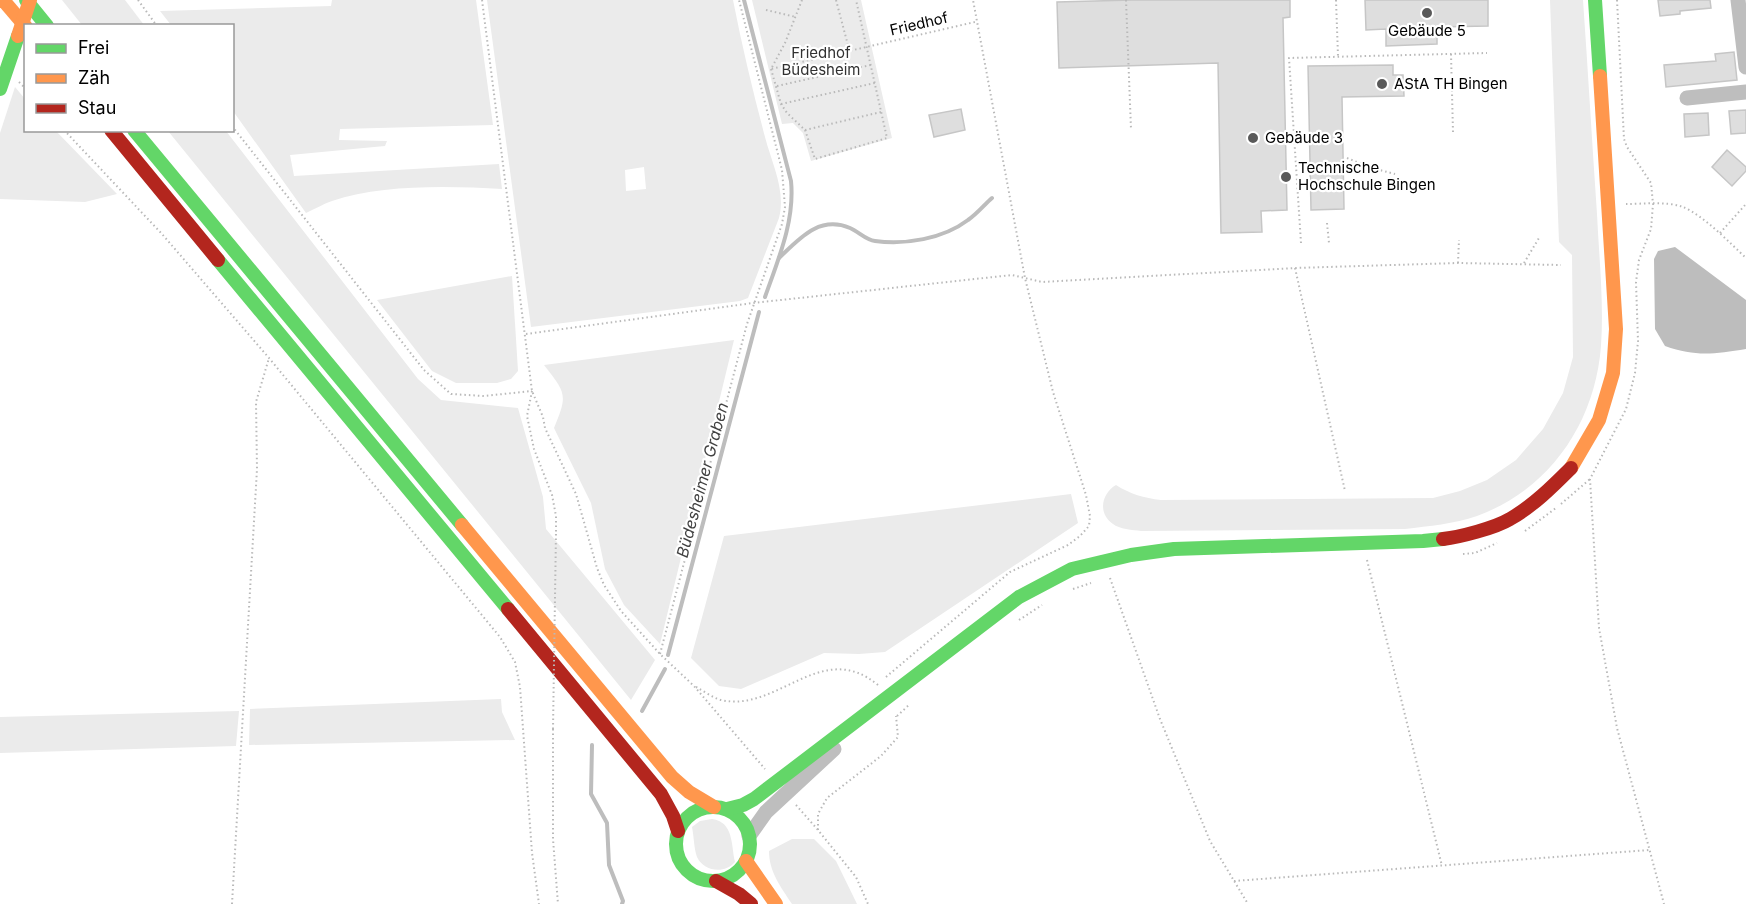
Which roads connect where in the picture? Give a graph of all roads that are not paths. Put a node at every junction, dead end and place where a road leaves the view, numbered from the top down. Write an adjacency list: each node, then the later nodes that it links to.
1 (3, 0): 6 (main road)
2 (28, 0): 5 (main road); 6 (main road, bridge)
3 (1595, 0): 13 (main road)
4 (1738, 0): 7 (street)
5 (46, 24)
6 (22, 31): 8 (main road)
7 (1746, 67)
8 (0, 89)
9 (1746, 92): 10 (street)
10 (1687, 98)
11 (113, 132): 15 (main road)
12 (136, 132): 14 (main road)
13 (886, 700): 14 (main road); 16 (street)
14 (721, 808): 15 (main road); 16 (main road)
15 (678, 831): 18 (main road)
16 (749, 836): 17 (main road)
17 (746, 861): 18 (main road); 20 (main road)
18 (717, 881): 19 (main road)
19 (751, 904)
20 (776, 904)

